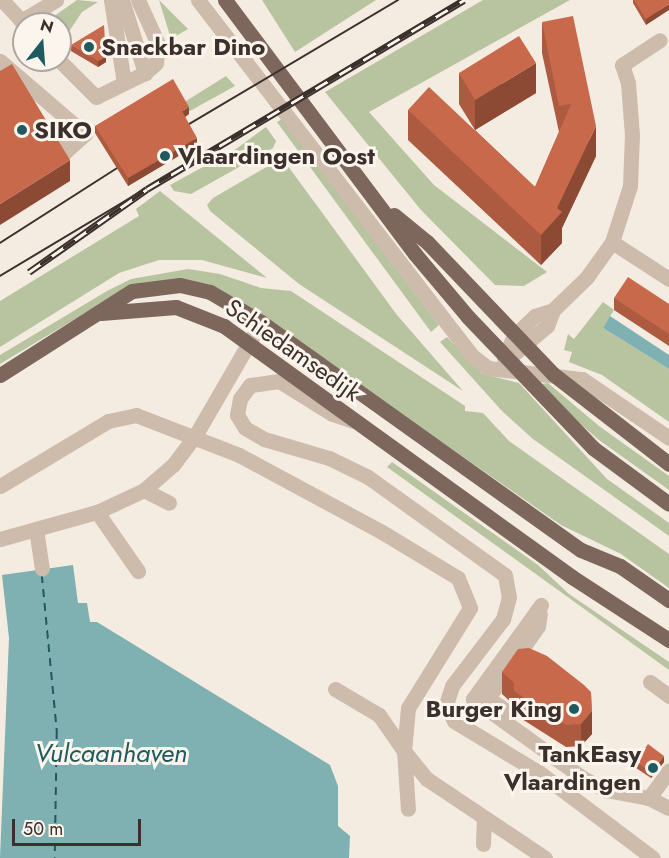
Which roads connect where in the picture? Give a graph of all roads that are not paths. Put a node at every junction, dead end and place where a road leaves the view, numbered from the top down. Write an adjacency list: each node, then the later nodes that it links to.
1 (2, 0): 9 (street)
2 (56, 0): 10 (street)
3 (111, 0): 16 (street)
4 (122, 0): 15 (street)
5 (138, 0): 15 (street)
6 (198, 0): 28 (street)
7 (225, 0): 11 (main road)
8 (233, 0): 11 (main road)
9 (12, 12)
10 (38, 12)
11 (248, 27): 18 (main road)
12 (660, 40): 19 (street)
13 (0, 61): 17 (street)
14 (71, 72): 16 (street)
15 (145, 73): 16 (street)
16 (124, 83)
17 (23, 85)
18 (378, 201): 24 (main road); 27 (main road)
19 (612, 242): 20 (street); 21 (street)
20 (669, 279)
21 (553, 310): 24 (street); 26 (street)
22 (101, 313): 23 (main road, Schiedamsedijk); 25 (main road, Schiedamsedijk); 30 (main road)
23 (261, 322): 25 (street); 44 (main road, Schiedamsedijk)
24 (514, 336): 26 (main road); 27 (street)
25 (248, 343): 31 (main road, Schiedamsedijk); 32 (street)
26 (525, 348): 27 (street); 29 (main road)
27 (504, 358): 28 (main road)
28 (518, 373): 29 (street); 38 (main road)
29 (553, 374): 33 (street); 34 (main road)
30 (0, 375)
31 (360, 423): 46 (main road, Schiedamsedijk); 58 (street)
32 (195, 436): 35 (street); 36 (street); 50 (street)
33 (669, 438)
34 (669, 464)
35 (0, 486)
36 (144, 490): 37 (street); 39 (street)
37 (169, 503)
38 (669, 504)
39 (98, 512): 40 (street); 43 (street)
40 (36, 529): 41 (street); 42 (street)
41 (0, 539)
42 (42, 569)
43 (138, 571)
44 (669, 600)
45 (541, 605): 52 (street)
46 (669, 640)
47 (650, 682): 49 (street)
48 (335, 688): 50 (street)
49 (669, 696)
50 (404, 751): 54 (street); 55 (street)
51 (669, 770): 52 (street)
52 (649, 798): 53 (street)
53 (669, 808)
54 (408, 809)
55 (484, 820): 56 (street); 57 (street)
56 (483, 844)
57 (544, 858)
58 (653, 858)

